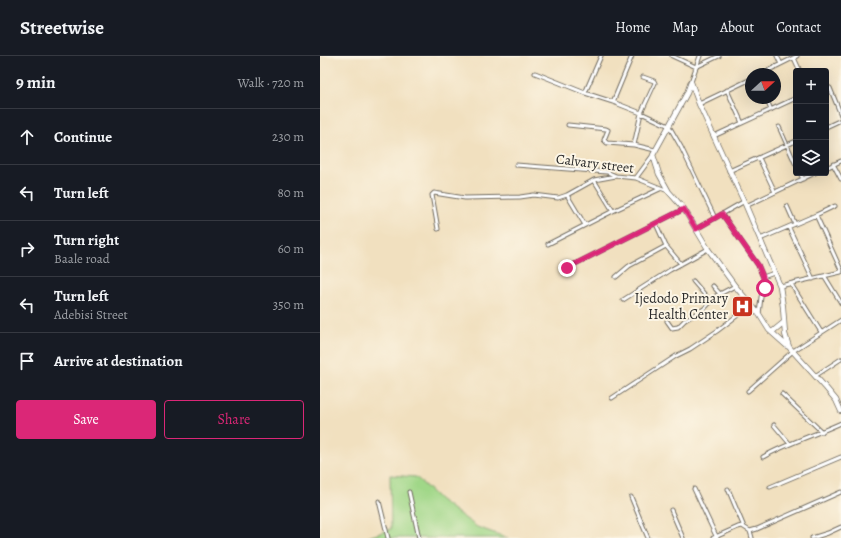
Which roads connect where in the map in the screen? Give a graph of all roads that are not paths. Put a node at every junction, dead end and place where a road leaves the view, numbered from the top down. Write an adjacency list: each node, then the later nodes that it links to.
1 (601, 56): 18 (street)
2 (632, 56): 20 (street)
3 (672, 56): 9 (street)
4 (700, 56): 9 (street)
5 (719, 56): 9 (street)
6 (777, 56): 8 (street)
7 (796, 57): 8 (street); 11 (street)
8 (781, 64): 10 (street)
9 (696, 67): 14 (street)
10 (773, 68)
11 (799, 68)
12 (535, 73): 18 (street)
13 (642, 77): 24 (street)
14 (692, 82): 21 (street); 29 (street)
15 (745, 82): 17 (street)
16 (829, 88): 25 (street)
17 (727, 90): 21 (street); 27 (street)
18 (585, 93): 20 (street)
19 (793, 99): 23 (street)
20 (613, 102): 24 (street)
21 (699, 104): 32 (street)
22 (768, 104): 23 (street)
23 (771, 110): 27 (street)
24 (641, 113): 29 (street); 34 (street)
25 (841, 115)
26 (841, 120): 30 (street)
27 (742, 123): 32 (street)
28 (568, 126): 34 (street)
29 (669, 126): 36 (street); 63 (street)
30 (829, 126)
31 (778, 127): 35 (street)
32 (714, 136): 44 (street)
33 (793, 142): 35 (street)
34 (634, 145): 36 (street)
35 (787, 145): 38 (street); 39 (street)
36 (655, 150): 37 (street)
37 (653, 155): 48 (street); 53 (street)
38 (758, 158): 44 (street); 54 (street)
39 (793, 158)
40 (841, 161): 41 (street)
41 (833, 164): 43 (street); 51 (street)
42 (516, 165): 45 (street, Calvary street)
43 (829, 166)
44 (729, 171): 56 (street)
45 (616, 176): 48 (street, Calvary street); 50 (street)
46 (801, 176): 49 (street)
47 (808, 176): 49 (street)
48 (636, 178): 52 (street, Calvary street)
49 (802, 179): 54 (street)
50 (594, 180): 55 (street); 60 (street)
51 (841, 180)
52 (660, 189): 53 (street, Calvary street); 60 (street)
53 (669, 192): 59 (street)
54 (774, 192): 56 (street)
55 (568, 195): 66 (street); 69 (street)
56 (744, 204): 61 (street); 70 (street)
57 (787, 206): 65 (street)
58 (835, 206): 62 (street)
59 (684, 209): 64 (street); 68 (street)
60 (613, 211): 66 (street)
61 (722, 214): 63 (street); 79 (street)
62 (816, 215): 65 (street); 76 (street)
63 (715, 218): 68 (street)
64 (656, 224): 72 (street); 75 (street)
65 (795, 224): 67 (street)
66 (585, 225): 71 (street)
67 (789, 228): 70 (street); 81 (street)
68 (696, 229): 73 (street)
69 (438, 230)
70 (760, 239): 77 (street)
71 (548, 244)
72 (666, 246): 74 (street); 78 (street)
73 (708, 249): 74 (street); 85 (street)
74 (680, 264): 88 (street)
75 (567, 268)
76 (841, 271): 80 (street)
77 (774, 273): 79 (street); 86 (street)
78 (616, 277)
79 (763, 277): 92 (street)
80 (825, 277): 81 (street); 90 (street)
81 (813, 279): 83 (street)
82 (692, 282): 89 (street)
83 (791, 284): 86 (street); 97 (street)
84 (713, 286): 87 (street)
85 (735, 286): 87 (street); 91 (street)
86 (780, 286): 95 (street)
87 (720, 294): 89 (street)
88 (623, 300)
89 (711, 302): 94 (street)
90 (841, 303)
91 (751, 305): 92 (street); 104 (street)
92 (759, 314): 96 (street)
93 (841, 320): 97 (street)
94 (667, 321)
95 (783, 323): 96 (street); 98 (street)
96 (772, 332): 98 (street)
97 (821, 332): 99 (street)
98 (789, 347): 99 (street)
99 (792, 351): 101 (street); 102 (street)
100 (841, 359): 101 (street)
101 (815, 376): 105 (street)
102 (748, 391)
103 (782, 394): 108 (street)
104 (612, 398)
105 (841, 411)
106 (841, 423): 108 (street)
107 (774, 425): 109 (street)
108 (822, 432): 109 (street)
109 (790, 444): 110 (street)
110 (763, 457)
111 (841, 457): 112 (street)
112 (770, 487)
113 (694, 489): 128 (street)
114 (728, 489): 120 (street)
115 (409, 492): 125 (street)
116 (841, 492): 122 (street)
117 (631, 497): 126 (street)
118 (379, 501): 124 (street)
119 (671, 510): 127 (street)
120 (744, 527): 122 (street); 128 (street)
121 (841, 527): 123 (street)
122 (750, 531): 129 (street)
123 (828, 533): 130 (street); 131 (street)
124 (388, 538)
125 (419, 538)
126 (648, 538)
127 (682, 538)
128 (715, 538)
129 (752, 538)
130 (812, 538)
131 (830, 538)

